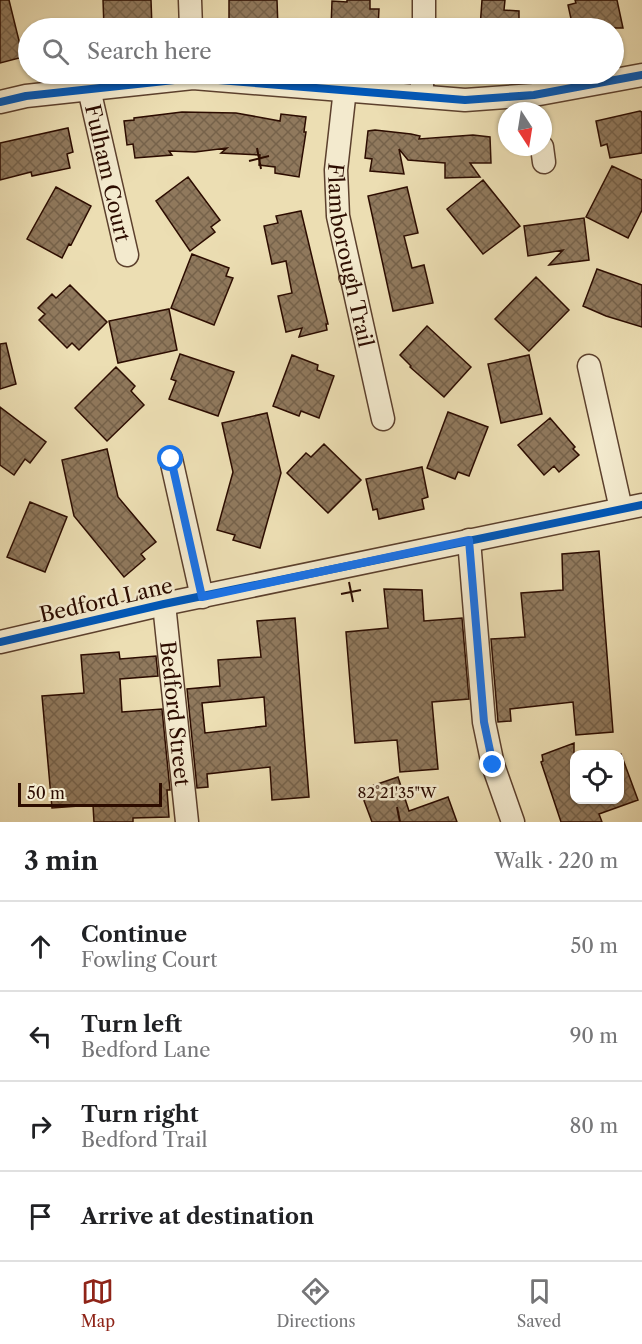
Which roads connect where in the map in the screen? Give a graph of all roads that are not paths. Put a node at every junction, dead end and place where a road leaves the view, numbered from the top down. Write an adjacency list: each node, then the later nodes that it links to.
1 (190, 0): 3 (street)
2 (424, 0): 4 (street)
3 (191, 18)
4 (424, 18)
5 (642, 75): 6 (street)
6 (624, 80)
7 (129, 84): 12 (street)
8 (294, 84): 11 (street)
9 (423, 84): 13 (street)
10 (608, 84): 16 (street)
11 (345, 88): 13 (street); 19 (street, Flamborough Trail)
12 (89, 89): 14 (street); 17 (street, Fulham Court)
13 (422, 96): 15 (street)
14 (0, 102)
15 (512, 102)
16 (540, 102)
17 (128, 255)
18 (589, 366): 21 (street)
19 (383, 419)
20 (171, 459): 23 (street)
21 (632, 507): 22 (street, Bedford Lane)
22 (469, 540): 23 (street, Bedford Lane); 27 (street)
23 (202, 597): 24 (street, Bedford Lane)
24 (164, 604): 25 (street, Bedford Lane); 26 (street, Bedford Street)
25 (0, 642)
26 (187, 822)
27 (513, 822)

